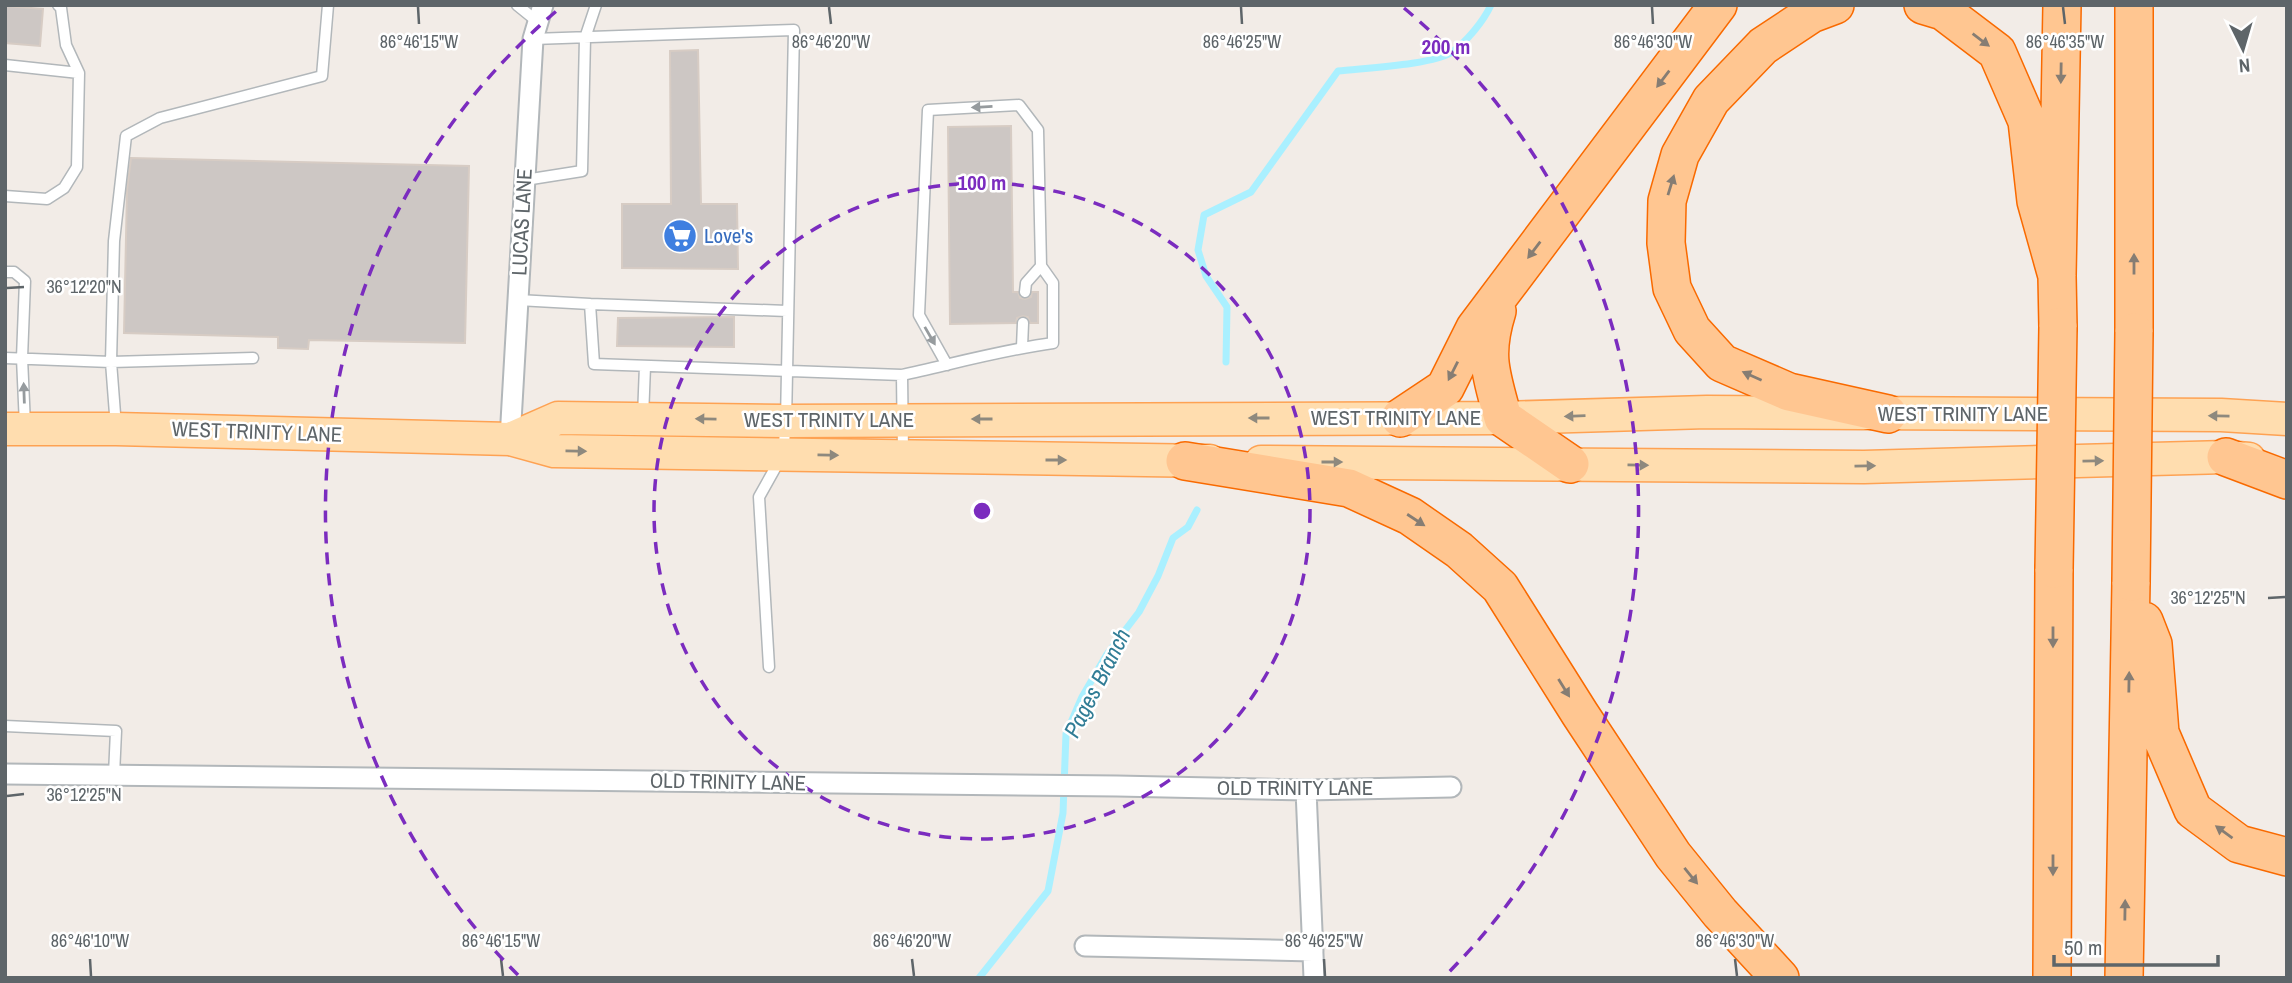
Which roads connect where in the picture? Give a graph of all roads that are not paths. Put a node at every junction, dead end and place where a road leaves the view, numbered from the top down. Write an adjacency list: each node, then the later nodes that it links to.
1 (58, 5): 13 (lane)
2 (328, 5): 29 (lane)
3 (517, 5): 10 (lane)
4 (596, 5): 11 (lane)
5 (1718, 5): 20 (highway, one-way to 20)
6 (1835, 5): 34 (highway, one-way to 6)
7 (1923, 5): 18 (highway, one-way to 18)
8 (2062, 5): 18 (highway, one-way to 18)
9 (2134, 5): 51 (highway, one-way to 9, bridge)
10 (538, 22): 11 (lane); 14 (street, LUCAS LANE)
11 (585, 38): 14 (lane); 23 (lane)
12 (5, 65): 13 (lane)
13 (79, 73): 15 (lane)
14 (525, 180): 21 (street, LUCAS LANE)
15 (5, 197)
16 (1041, 266): 19 (lane); 25 (lane); 30 (lane, one-way to 30)
17 (5, 272): 27 (lane)
18 (2057, 276): 63 (highway, one-way to 63, bridge)
19 (1025, 292)
20 (1502, 293): 35 (highway, one-way to 35); 36 (highway)
21 (518, 300): 22 (lane); 43 (street, LUCAS LANE)
22 (590, 304): 23 (lane); 31 (lane)
23 (787, 311): 32 (lane)
24 (1023, 323): 25 (lane)
25 (1022, 347): 30 (lane)
26 (5, 358): 27 (lane)
27 (22, 358): 29 (lane); 40 (lane, one-way to 27)
28 (253, 358): 29 (lane)
29 (111, 362): 41 (lane)
30 (947, 365): 33 (lane)
31 (645, 366): 32 (lane); 42 (lane)
32 (787, 372): 33 (lane); 39 (lane)
33 (902, 375): 37 (lane)
34 (1888, 414): 36 (main road, WEST TRINITY LANE, one-way to 36); 38 (main road, WEST TRINITY LANE, one-way to 34)
35 (1400, 418): 36 (main road, WEST TRINITY LANE); 37 (main road, WEST TRINITY LANE, one-way to 37)
36 (1503, 418): 49 (highway)
37 (902, 419): 39 (main road, WEST TRINITY LANE); 45 (lane)
38 (2287, 419)
39 (786, 421): 42 (main road, WEST TRINITY LANE, one-way to 42); 44 (lane)
40 (15, 429): 41 (main road, WEST TRINITY LANE)
41 (116, 429): 43 (main road, WEST TRINITY LANE)
42 (643, 435): 43 (main road, WEST TRINITY LANE); 44 (main road, WEST TRINITY LANE)
43 (510, 439)
44 (783, 454): 45 (main road, WEST TRINITY LANE, one-way to 45); 52 (lane)
45 (903, 457): 47 (main road, WEST TRINITY LANE, one-way to 47)
46 (2226, 457): 48 (main road, WEST TRINITY LANE); 49 (main road, WEST TRINITY LANE, one-way to 46); 50 (highway)
47 (1185, 461): 49 (main road, WEST TRINITY LANE, one-way to 49); 62 (highway, one-way to 62)
48 (2287, 461)
49 (1570, 464)
50 (2287, 480)
51 (2131, 582): 58 (highway, one-way to 51); 64 (highway, one-way to 51)
52 (769, 667)
53 (5, 726): 55 (lane)
54 (5, 774): 55 (street, OLD TRINITY LANE)
55 (114, 775): 57 (street, OLD TRINITY LANE)
56 (1451, 787): 57 (street, OLD TRINITY LANE)
57 (1306, 790): 60 (street)
58 (2287, 857)
59 (1085, 946): 60 (street)
60 (1313, 951): 61 (street)
61 (1314, 978)
62 (1780, 978)
63 (2052, 978)
64 (2124, 978)

